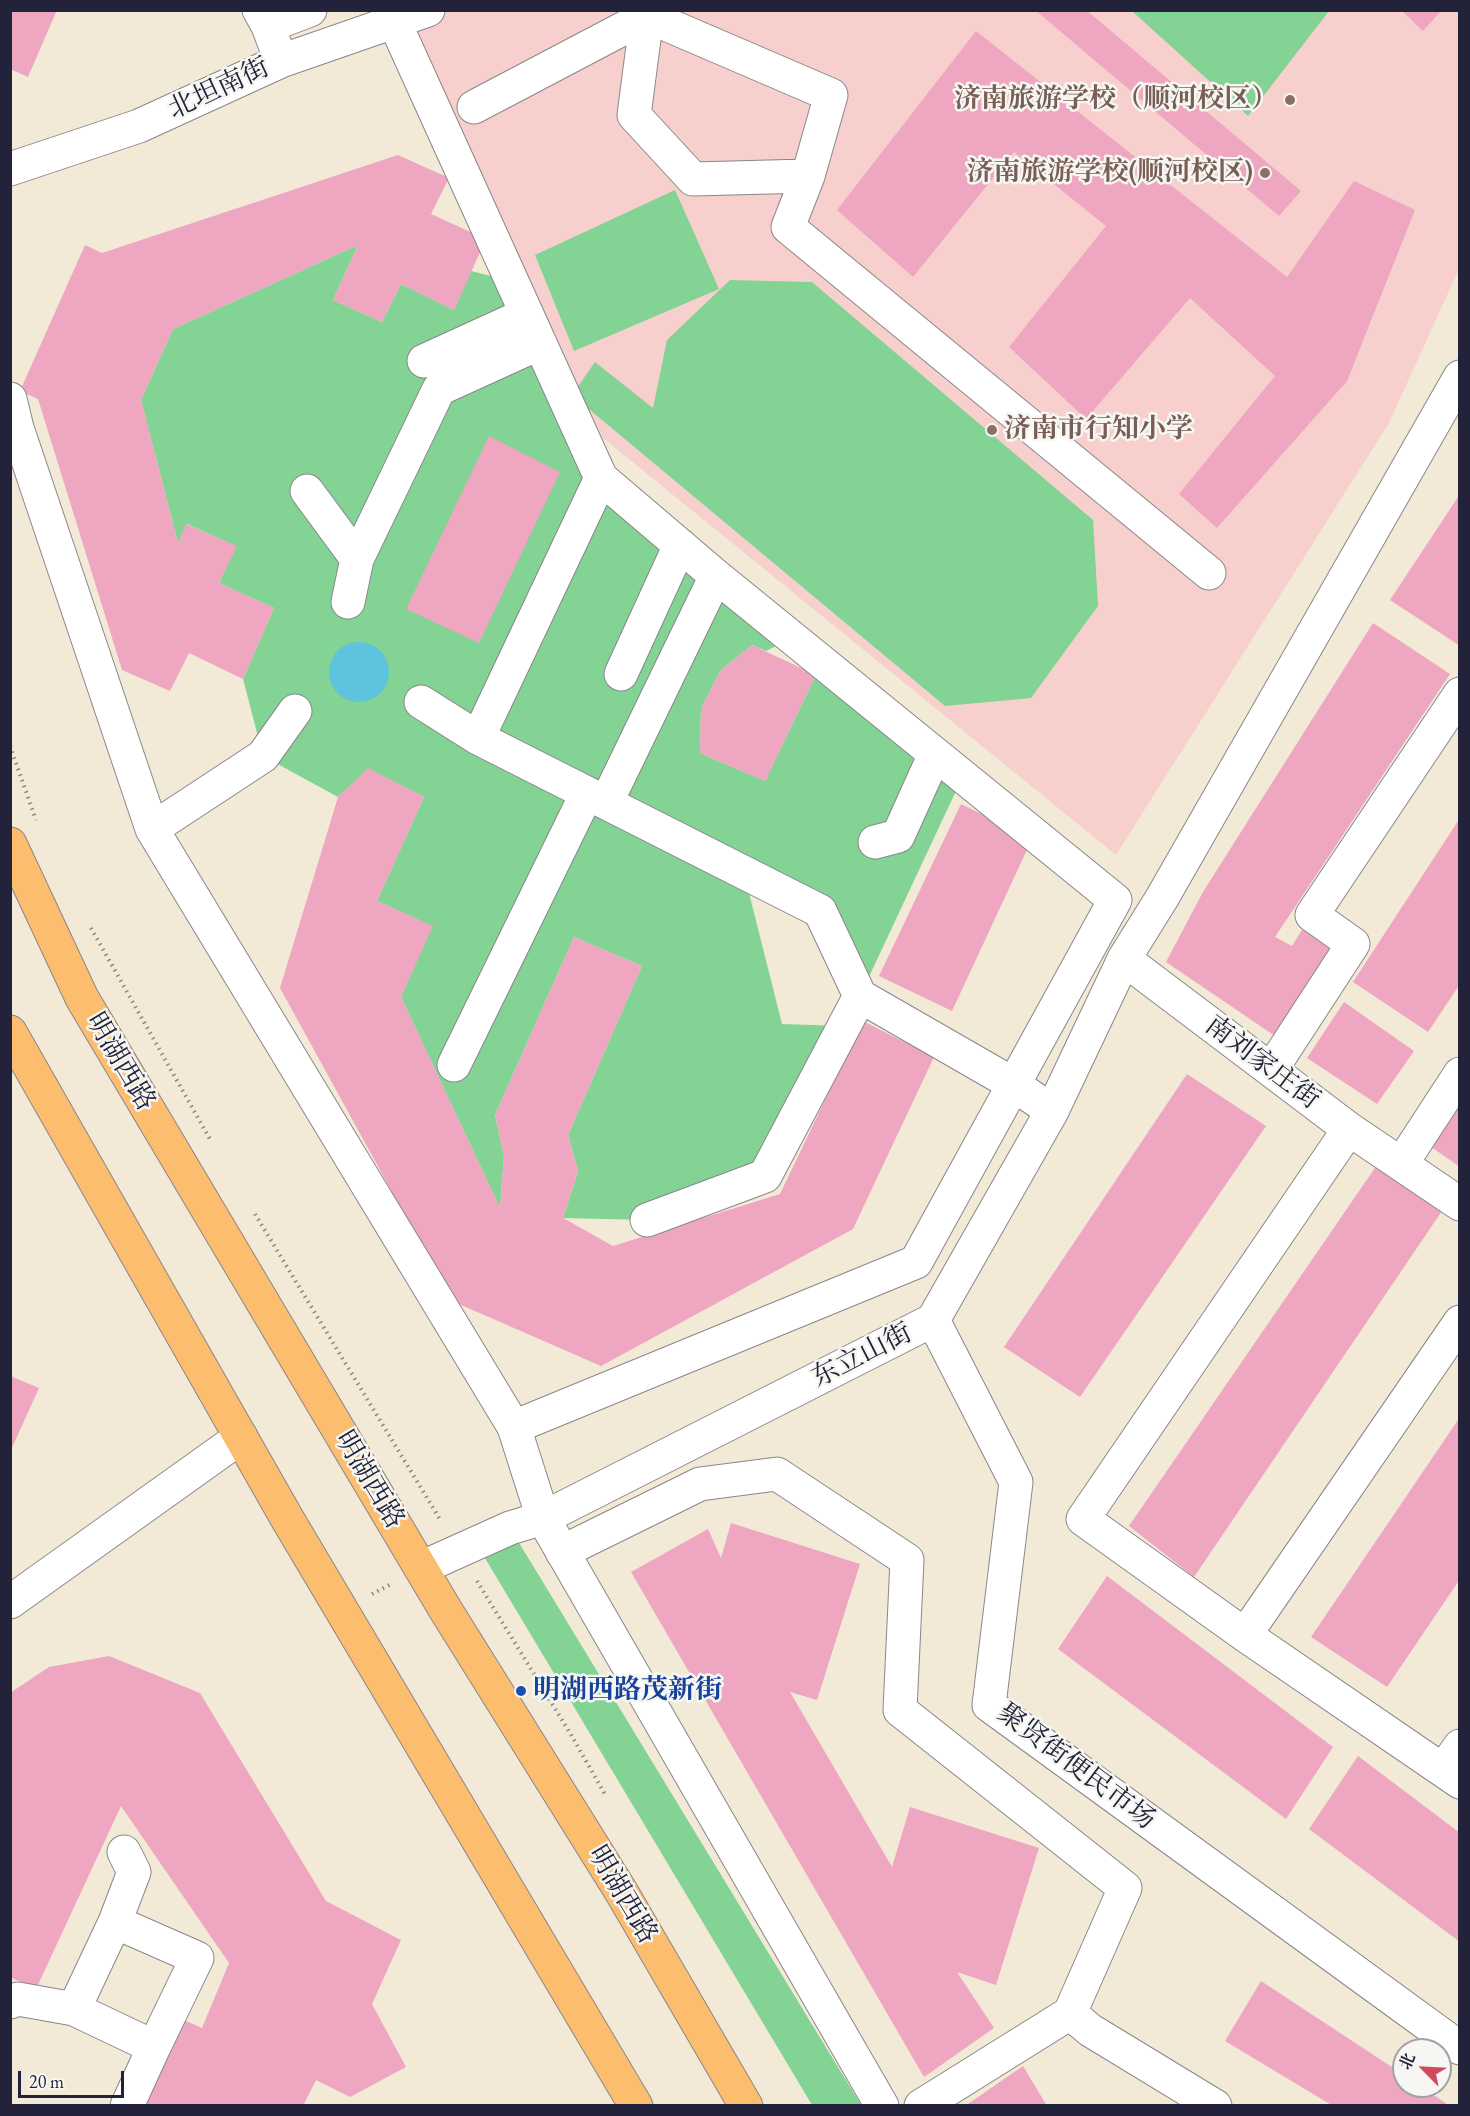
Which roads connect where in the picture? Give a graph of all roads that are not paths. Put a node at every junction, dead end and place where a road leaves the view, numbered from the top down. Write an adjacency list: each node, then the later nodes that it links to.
1 (310, 10): 4 (street)
2 (428, 10): 5 (street, 北坦南街)
3 (646, 13): 7 (street); 9 (street); 9 (street)
4 (264, 18): 6 (street)
5 (394, 21): 6 (street, 北坦南街); 10 (street)
6 (281, 61): 8 (street, 北坦南街)
7 (474, 107)
8 (10, 169)
9 (808, 176): 19 (street)
10 (527, 314): 11 (street); 12 (street)
11 (540, 343): 15 (street); 18 (street)
12 (424, 361)
13 (1460, 377): 32 (street, 东立山街)
14 (10, 399): 29 (street)
15 (600, 478): 17 (street); 26 (street)
16 (307, 491): 18 (street)
17 (680, 545): 20 (street); 22 (street)
18 (357, 559): 21 (street)
19 (1209, 573)
20 (716, 576): 27 (street); 28 (street)
21 (348, 602)
22 (621, 674)
23 (1460, 694): 36 (street)
24 (421, 702): 26 (street)
25 (295, 711): 29 (street)
26 (478, 738): 28 (street)
27 (935, 754): 30 (street); 38 (street)
28 (597, 798): 33 (street); 35 (street)
29 (152, 829): 46 (street)
30 (875, 842)
31 (10, 844): 50 (main road, 明湖西路)
32 (1124, 959): 36 (street, 南刘家庄街); 39 (street, 东立山街)
33 (860, 996): 38 (street); 43 (street)
34 (10, 1032): 47 (main road)
35 (454, 1065)
36 (1271, 1070): 40 (street, 南刘家庄街)
37 (1460, 1074): 41 (street)
38 (1013, 1084): 39 (street); 46 (street)
39 (1052, 1111): 44 (street, 东立山街)
40 (1349, 1129): 41 (street, 南刘家庄街); 52 (street)
41 (1402, 1163): 42 (street, 南刘家庄街)
42 (1460, 1204)
43 (647, 1220)
44 (933, 1320): 48 (street, 东立山街); 60 (street, 聚贤街便民市场)
45 (1460, 1323): 52 (street)
46 (514, 1427): 48 (street)
47 (241, 1437): 51 (street); 62 (main road)
48 (543, 1518): 49 (street); 50 (street, 东立山街)
49 (562, 1552): 58 (street); 64 (street)
50 (421, 1568): 63 (main road, 明湖西路)
51 (10, 1602)
52 (1245, 1635): 53 (street)
53 (1454, 1766)
54 (124, 1852): 55 (street)
55 (115, 1922): 57 (street); 59 (street)
56 (10, 2002): 57 (street)
57 (74, 2008): 59 (street)
58 (1070, 2013): 65 (street); 66 (street)
59 (154, 2047): 61 (street)
60 (1460, 2048)
61 (127, 2106)
62 (636, 2106)
63 (746, 2106)
64 (882, 2106)
65 (921, 2106)
66 (1215, 2106)

